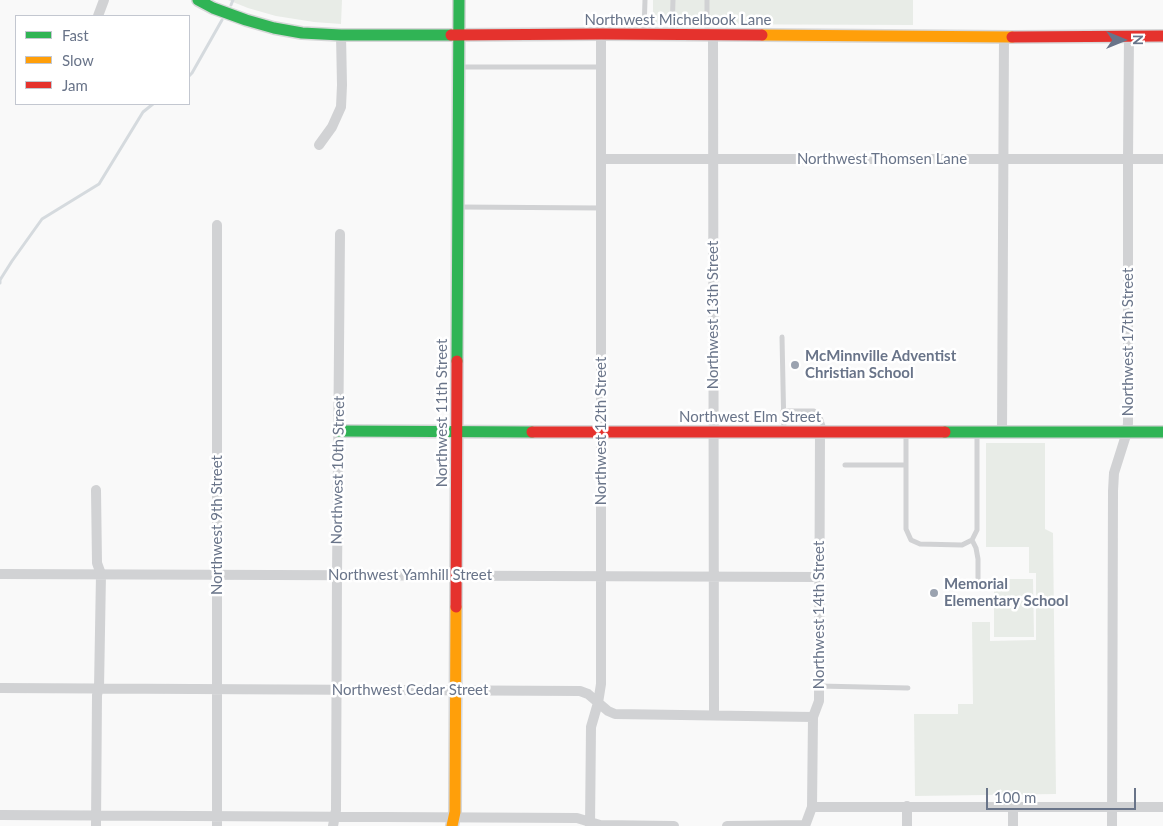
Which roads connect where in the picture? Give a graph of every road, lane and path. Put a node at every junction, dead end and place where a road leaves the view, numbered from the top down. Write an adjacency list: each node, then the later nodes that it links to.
1 (104, 0): 7 (street)
2 (198, 0): 11 (street, Northwest Michelbook Lane)
3 (459, 0): 8 (street, Northwest 11th Street)
4 (645, 0): 10 (lane)
5 (673, 0): 12 (lane)
6 (707, 0): 13 (lane)
7 (98, 15)
8 (459, 34): 9 (street, Northwest Michelbook Lane); 11 (street, Northwest Michelbook Lane); 17 (street, Northwest 11th Street)
9 (601, 34): 10 (street, Northwest Michelbook Lane); 18 (street, Northwest 12th Street)
10 (644, 34): 12 (street, Northwest Michelbook Lane)
11 (341, 35): 19 (street)
12 (672, 35): 13 (street, Northwest Michelbook Lane)
13 (710, 35): 16 (street, Northwest Michelbook Lane); 21 (street, Northwest 13th Street)
14 (1129, 36): 15 (street, Northwest Michelbook Lane); 16 (street, Northwest Michelbook Lane); 23 (street, Northwest 17th Street)
15 (1163, 36)
16 (1004, 37): 22 (street)
17 (459, 67): 18 (lane); 25 (street, Northwest 11th Street)
18 (601, 67): 20 (street, Northwest 12th Street)
19 (319, 146)
20 (601, 159): 21 (street, Northwest Thomsen Lane); 26 (street, Northwest 12th Street)
21 (713, 159): 22 (street, Northwest Thomsen Lane); 33 (street, Northwest 13th Street)
22 (1004, 159): 23 (street, Northwest Thomsen Lane); 38 (street)
23 (1128, 159): 24 (street, Northwest Thomsen Lane); 39 (street, Northwest 17th Street)
24 (1163, 159)
25 (458, 207): 26 (lane); 32 (street, Northwest 11th Street)
26 (601, 208): 41 (street, Northwest 12th Street)
27 (217, 225): 48 (street, Northwest 9th Street)
28 (340, 234): 31 (street, Northwest 10th Street)
29 (782, 337): 30 (lane)
30 (783, 410): 34 (lane); 35 (lane)
31 (338, 431): 32 (street, Northwest Elm Street); 49 (street, Northwest 10th Street)
32 (456, 431): 41 (street, Northwest Elm Street); 50 (street, Northwest 11th Street)
33 (713, 432): 34 (street, Northwest Elm Street); 41 (street, Northwest Elm Street); 52 (street, Northwest 13th Street)
34 (784, 432): 35 (street, Northwest Elm Street)
35 (822, 432): 36 (street, Northwest Elm Street); 53 (street, Northwest 14th Street)
36 (906, 432): 37 (street, Northwest Elm Street); 43 (lane)
37 (977, 432): 38 (street, Northwest Elm Street); 45 (lane)
38 (1002, 432): 39 (street, Northwest Elm Street)
39 (1127, 432): 40 (street, Northwest Elm Street); 68 (street, Northwest 17th Street)
40 (1163, 432)
41 (602, 433): 51 (street, Northwest 12th Street)
42 (845, 465): 43 (lane)
43 (906, 465): 45 (lane)
44 (96, 490): 47 (street)
45 (972, 540): 54 (lane)
46 (0, 574): 47 (street, Northwest Yamhill Street)
47 (101, 574): 48 (street, Northwest Yamhill Street); 57 (street)
48 (217, 574): 49 (street, Northwest Yamhill Street); 58 (street, Northwest 9th Street)
49 (337, 575): 50 (street, Northwest Yamhill Street); 61 (street, Northwest 10th Street)
50 (456, 576): 51 (street, Northwest Yamhill Street); 60 (street, Northwest 11th Street)
51 (602, 576): 52 (street, Northwest Yamhill Street); 62 (street, Northwest 12th Street)
52 (714, 576): 53 (street, Northwest Yamhill Street); 63 (street, Northwest 13th Street)
53 (819, 577): 55 (street, Northwest 14th Street)
54 (978, 582)
55 (819, 686): 59 (lane); 64 (street, Northwest 14th Street)
56 (0, 688): 57 (street, Northwest Cedar Street)
57 (99, 688): 58 (street, Northwest Cedar Street); 71 (street)
58 (217, 688): 61 (street, Northwest Cedar Street); 72 (street, Northwest 9th Street)
59 (908, 688)
60 (456, 689): 61 (street, Northwest Cedar Street); 62 (street, Northwest Cedar Street); 74 (street, Northwest 11th Street)
61 (337, 690): 73 (street, Northwest 10th Street)
62 (598, 703): 63 (street, Northwest Cedar Street); 75 (street, Northwest 12th Street)
63 (714, 715): 64 (street, Northwest Cedar Street)
64 (813, 717): 65 (street, Northwest 14th Street)
65 (812, 806): 66 (street); 78 (street, Northwest 14th Street)
66 (907, 806): 67 (street); 79 (street)
67 (1014, 807): 68 (street); 80 (street)
68 (1112, 807): 69 (street); 81 (street, Northwest 17th Street)
69 (1163, 807)
70 (0, 815): 71 (street)
71 (96, 821): 72 (street)
72 (217, 821): 73 (street)
73 (334, 821): 74 (street)
74 (453, 822): 75 (street)
75 (590, 824): 76 (street)
76 (674, 826)
77 (726, 826): 78 (street)
78 (805, 826)
79 (907, 826)
80 (1013, 826)
81 (1112, 826)

